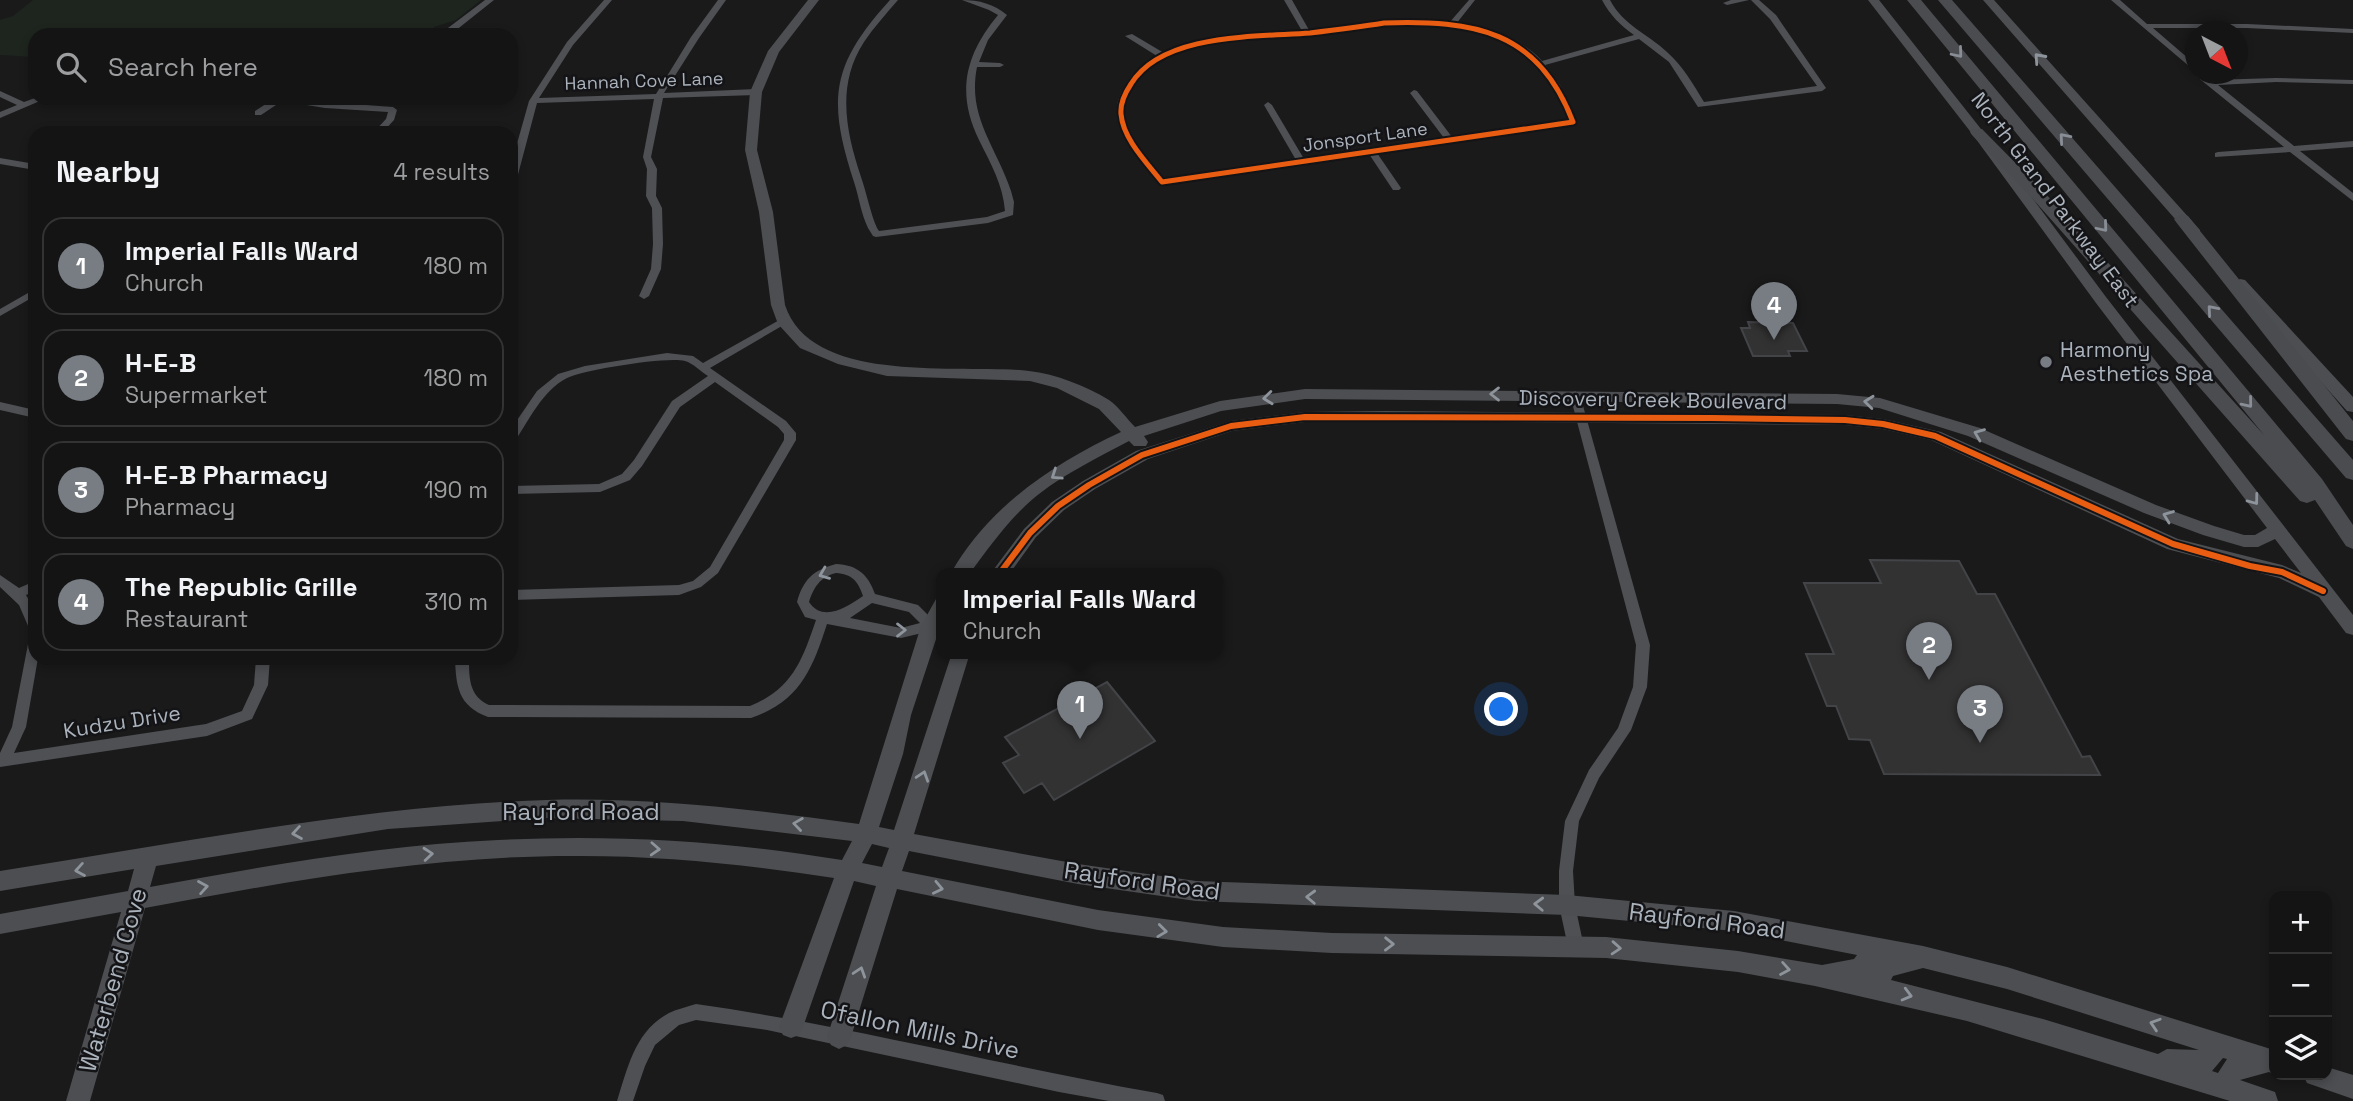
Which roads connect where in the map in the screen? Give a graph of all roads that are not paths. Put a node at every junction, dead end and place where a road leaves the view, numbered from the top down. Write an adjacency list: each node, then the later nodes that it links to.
1 (490, 0): 20 (street)
2 (608, 0): 37 (street)
3 (722, 0): 36 (street)
4 (814, 0): 33 (main road)
5 (894, 0): 59 (street)
6 (966, 0): 27 (street)
7 (1288, 0): 22 (street)
8 (1606, 0): 24 (street)
9 (1745, 0): 17 (street)
10 (1755, 0): 24 (street)
11 (1873, 0): 46 (main road, North Grand Parkway East)
12 (1914, 0): 80 (highway, North Grand Parkway East, one-way to 80)
13 (1945, 0): 77 (highway, North Grand Parkway East, one-way to 13)
14 (1988, 0): 58 (main road, one-way to 14)
15 (2115, 0): 19 (street)
16 (1472, 1): 18 (street)
17 (1727, 3)
18 (1451, 25): 22 (street); 28 (street)
19 (2145, 26): 21 (street); 26 (street)
20 (454, 28)
21 (2353, 31)
22 (1307, 33): 25 (street)
23 (1129, 36): 25 (street)
24 (1640, 36): 28 (street)
25 (1164, 56): 54 (street, Jonsport Lane)
26 (2185, 61)
27 (973, 64): 29 (street); 59 (street)
28 (1540, 64): 47 (street, Jonsport Lane)
29 (1000, 65)
30 (2248, 81): 31 (street)
31 (2353, 82)
32 (2211, 84): 49 (street)
33 (756, 92): 36 (street, Hannah Cove Lane); 63 (main road)
34 (1414, 93): 47 (street)
35 (0, 94): 39 (street)
36 (659, 95): 37 (street, Hannah Cove Lane); 61 (street)
37 (533, 102): 52 (street)
38 (28, 103): 39 (street)
39 (23, 105): 44 (street)
40 (270, 105): 43 (street)
41 (325, 105): 45 (street)
42 (1268, 105): 54 (street)
43 (258, 113)
44 (0, 115)
45 (384, 126)
46 (1977, 132): 79 (main road, North Grand Parkway East, one-way to 79); 80 (highway)
47 (1451, 141): 50 (street, Jonsport Lane)
48 (2353, 144): 49 (street)
49 (2292, 149): 51 (street); 57 (street)
50 (1372, 152): 54 (street, Jonsport Lane); 56 (street)
51 (2218, 155)
52 (518, 157)
53 (0, 161): 55 (street)
54 (1302, 162)
55 (28, 166)
56 (1396, 188)
57 (2353, 198)
58 (2182, 219): 69 (main road); 75 (highway)
59 (876, 234)
60 (28, 296): 62 (street)
61 (644, 296)
62 (0, 313)
63 (783, 321): 64 (street); 74 (main road)
64 (704, 367): 65 (street); 73 (street)
65 (714, 377): 78 (street); 87 (street)
66 (1385, 394): 67 (main road, Discovery Creek Boulevard, one-way to 66); 71 (main road); 74 (main road, Discovery Creek Boulevard, one-way to 74)
67 (1576, 394): 72 (street); 79 (main road, Discovery Creek Boulevard, one-way to 67)
68 (0, 406): 70 (street)
69 (2353, 407)
70 (28, 412)
71 (1386, 415): 72 (main road, Discovery Creek Boulevard); 76 (main road, Discovery Creek Boulevard)
72 (1580, 417): 85 (main road, Discovery Creek Boulevard); 105 (street)
73 (518, 428)
74 (1133, 433): 76 (main road); 81 (main road, Discovery Creek Boulevard, one-way to 81)
75 (2353, 434)
76 (1148, 453): 82 (main road, Discovery Creek Boulevard)
77 (2353, 473)
78 (518, 490)
79 (2277, 530): 85 (main road, North Grand Parkway East)
80 (2353, 544)
81 (964, 568)
82 (1004, 568)
83 (0, 579): 86 (street)
84 (28, 589): 86 (street)
85 (2323, 591): 92 (main road, North Grand Parkway East)
86 (19, 593): 89 (street)
87 (518, 595)
88 (870, 598): 90 (street); 90 (street, one-way to 90); 91 (street)
89 (28, 607)
90 (823, 618): 91 (street, one-way to 91); 96 (street)
91 (936, 626): 98 (main road)
92 (2353, 628)
93 (959, 659): 99 (main road, one-way to 93)
94 (30, 665): 97 (street)
95 (262, 665): 97 (street, Kudzu Drive)
96 (463, 665)
97 (2, 760)
98 (866, 834): 99 (main road, Rayford Road); 100 (main road, Rayford Road, one-way to 100); 101 (main road)
99 (902, 841): 102 (main road); 105 (main road, Rayford Road, one-way to 99)
100 (148, 858): 103 (main road, Rayford Road, one-way to 103); 104 (main road, Waterbend Cove)
101 (847, 872): 102 (main road, Rayford Road); 104 (main road, Rayford Road, one-way to 101); 112 (main road)
102 (890, 878): 107 (main road, Rayford Road, one-way to 107); 113 (main road, one-way to 102)
103 (0, 881)
104 (136, 900): 106 (main road, Rayford Road); 121 (main road, Waterbend Cove)
105 (1567, 905): 107 (street); 108 (main road, Rayford Road)
106 (0, 924)
107 (1576, 947): 110 (main road, Rayford Road, one-way to 110)
108 (1873, 947): 109 (main road, Rayford Road); 110 (main road)
109 (1923, 957): 111 (main road); 114 (main road, Rayford Road, one-way to 109)
110 (1816, 975): 111 (main road, Rayford Road)
111 (1876, 988): 115 (main road, Rayford Road, one-way to 115)
112 (791, 1027): 113 (street, Ofallon Mills Drive); 122 (street, Ofallon Mills Drive)
113 (839, 1037): 123 (street, Ofallon Mills Drive)
114 (2220, 1045): 115 (main road); 116 (main road, Rayford Road)
115 (2139, 1060): 119 (main road, Rayford Road)
116 (2269, 1060)
117 (2269, 1062): 119 (main road)
118 (2331, 1080): 120 (main road)
119 (2224, 1087): 124 (main road, Rayford Road)
120 (2353, 1087)
121 (78, 1101)
122 (625, 1101)
123 (1157, 1101)
124 (2266, 1101)

